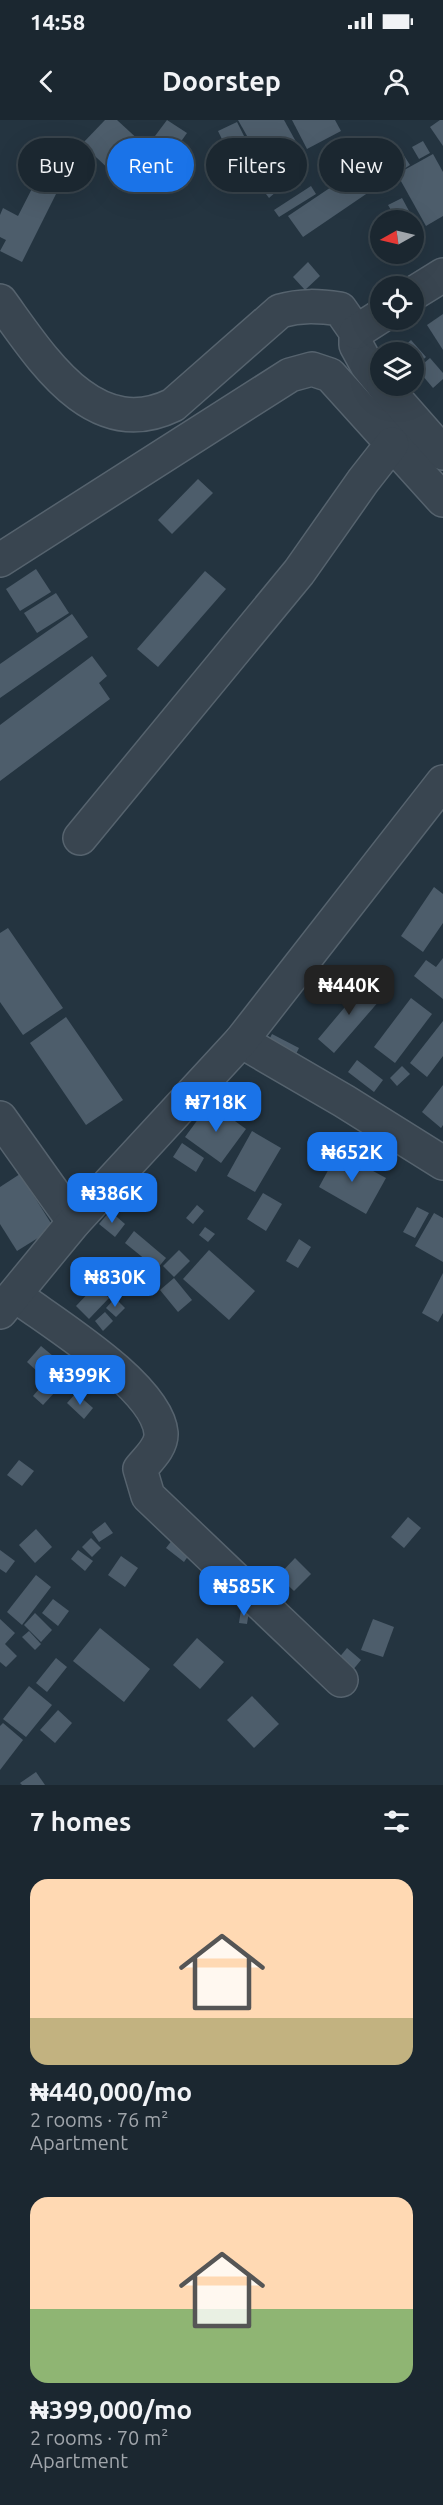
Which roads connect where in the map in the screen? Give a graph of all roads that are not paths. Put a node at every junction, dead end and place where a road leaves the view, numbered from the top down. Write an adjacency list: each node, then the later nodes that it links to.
1 (443, 274): 2 (street)
2 (424, 286)
3 (0, 301): 4 (street)
4 (369, 324): 5 (street)
5 (370, 366)
6 (393, 396): 8 (street)
7 (392, 444): 9 (street); 10 (street); 12 (street)
8 (443, 453)
9 (443, 500)
10 (0, 560)
11 (443, 782): 13 (street)
12 (80, 838)
13 (241, 1041): 15 (street); 16 (street)
14 (0, 1118): 16 (street)
15 (443, 1163)
16 (74, 1222): 17 (street)
17 (7, 1304): 18 (street)
18 (340, 1680)

